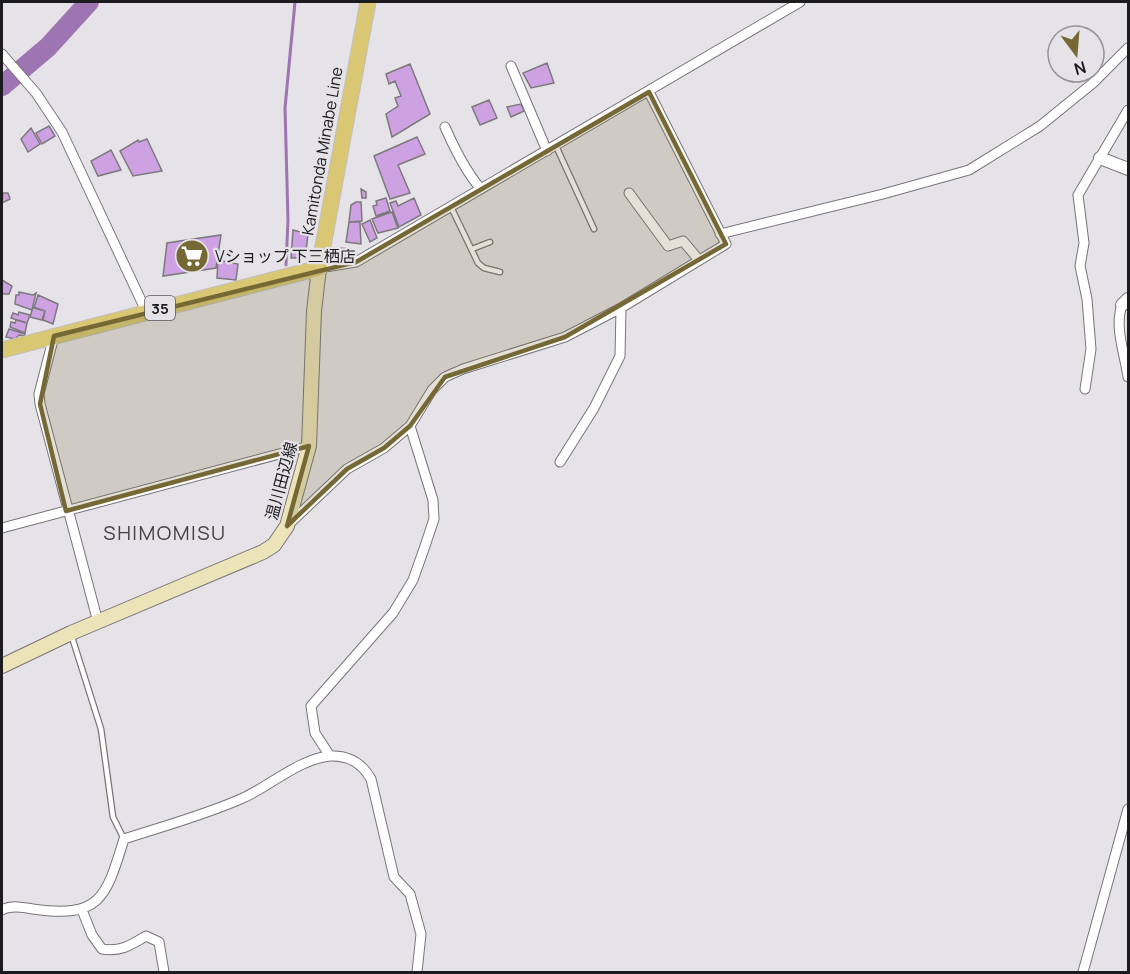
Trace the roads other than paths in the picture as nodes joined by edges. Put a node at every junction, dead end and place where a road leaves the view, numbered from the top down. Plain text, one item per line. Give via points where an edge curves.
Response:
1 (368, 2) edge
2 (800, 2) edge
3 (1128, 48) edge
4 (2, 54) edge
5 (511, 66) dead end
6 (649, 92) junction
7 (1128, 110) edge
8 (445, 127) dead end
9 (556, 146) junction
10 (547, 152) junction
11 (1100, 158) junction
12 (1128, 169) edge
13 (480, 188) junction
14 (629, 193) dead end
15 (450, 204) junction
16 (594, 229) dead end
17 (720, 234) junction
18 (490, 242) dead end
19 (471, 249) junction
20 (699, 260) junction
21 (319, 268) junction
22 (500, 272) dead end
23 (1125, 302) edge
24 (621, 308) junction
25 (146, 311) junction
26 (54, 336) junction
27 (2, 350) edge
28 (1127, 360) edge
29 (1128, 377) edge
30 (1085, 389) dead end
31 (410, 426) junction
32 (309, 447) junction
33 (560, 462) dead end
34 (66, 511) junction
35 (287, 526) junction
36 (2, 528) edge
37 (98, 622) junction
38 (71, 633) junction
39 (2, 666) edge
40 (330, 756) junction
41 (1128, 809) edge
42 (124, 839) junction
43 (2, 910) edge
44 (82, 910) junction
45 (164, 972) edge
46 (417, 972) edge
47 (1083, 972) edge

1 - 21 main road, Kamitonda Minabe Line
2 - 6 street
3 - 17 street via 1040,126 969,170
4 - 25 street via 36,93 62,132
5 - 10 street
6 - 9 street
6 - 17 street
7 - 11 street
8 - 13 street via 461,163
9 - 10 street
9 - 16 lane
10 - 13 street
11 - 12 street
11 - 30 street via 1078,195 1084,243 1080,266 1088,299 1091,349
13 - 15 street
14 - 20 street via 668,246 683,241
15 - 19 lane
15 - 21 street via 356,262
17 - 20 street via 726,244
18 - 19 lane
19 - 22 lane via 484,268
20 - 24 street
21 - 25 main road, 35
21 - 32 main road, 温川田辺線
23 - 28 street via 1119,313
24 - 31 street via 566,337 445,377 432,390
24 - 33 street via 620,356
25 - 26 main road, 35
26 - 27 main road, 35
26 - 34 street via 39,394
28 - 29 street
31 - 35 street via 384,448 347,469
31 - 40 street via 433,500 434,519 413,580 393,613 310,706 315,733
32 - 34 street
32 - 35 main road, 温川田辺線
34 - 36 street
34 - 37 street
35 - 37 main road, 温川田辺線 via 274,545 263,552
37 - 38 main road, 温川田辺線
38 - 39 main road, 温川田辺線
38 - 42 lane via 101,729 113,817
40 - 42 street via 308,763 243,798
40 - 46 street via 352,759 364,767 371,779 394,877 410,894 421,934
41 - 47 street
42 - 44 street via 110,885
43 - 44 street
44 - 45 street via 102,949 125,949 147,936 159,942

